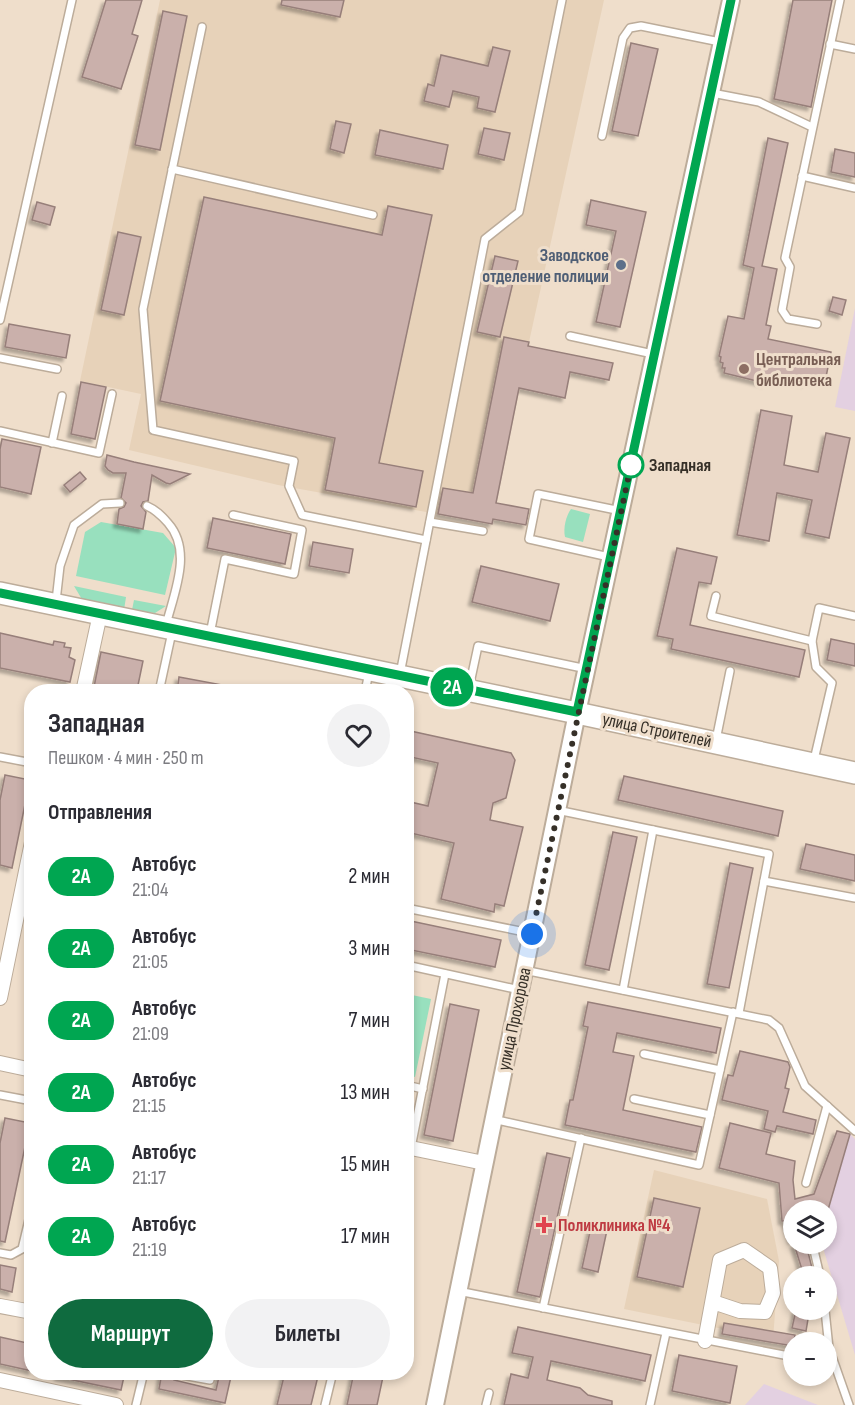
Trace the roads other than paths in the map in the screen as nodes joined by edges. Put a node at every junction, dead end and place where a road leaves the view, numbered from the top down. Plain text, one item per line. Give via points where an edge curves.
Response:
1 (72, 0) edge
2 (562, 0) edge
3 (731, 0) edge
4 (840, 0) edge
5 (202, 27) dead end
6 (723, 43) junction
7 (830, 44) junction
8 (855, 49) edge
9 (712, 93) junction
10 (812, 128) junction
11 (602, 136) dead end
12 (172, 169) junction
13 (802, 176) junction
14 (855, 188) edge
15 (374, 215) dead end
16 (0, 320) edge
17 (817, 324) dead end
18 (570, 336) dead end
19 (656, 354) junction
20 (0, 358) edge
21 (57, 369) dead end
22 (112, 394) dead end
23 (62, 396) dead end
24 (0, 431) edge
25 (52, 443) junction
26 (120, 503) dead end
27 (147, 506) dead end
28 (621, 511) junction
29 (233, 515) dead end
30 (430, 522) junction
31 (483, 531) dead end
32 (426, 540) junction
33 (611, 558) junction
34 (0, 593) edge
35 (716, 596) dead end
36 (56, 604) junction
37 (100, 614) junction
38 (855, 616) edge
39 (169, 628) junction
40 (210, 636) junction
41 (812, 641) junction
42 (369, 669) junction
43 (587, 669) junction
44 (730, 670) dead end
45 (400, 676) junction
46 (85, 684) edge
47 (160, 684) edge
48 (366, 684) edge
49 (469, 690) junction
50 (577, 712) junction
51 (715, 742) junction
52 (0, 757) edge
53 (24, 762) edge
54 (813, 764) junction
55 (855, 773) edge
56 (557, 810) junction
57 (653, 830) junction
58 (764, 881) junction
59 (24, 888) edge
60 (855, 898) edge
61 (414, 910) edge
62 (532, 934) junction
63 (414, 967) edge
64 (524, 970) junction
65 (445, 974) junction
66 (520, 990) junction
67 (623, 990) junction
68 (0, 998) edge
69 (736, 1012) junction
70 (644, 1054) dead end
71 (0, 1064) edge
72 (24, 1068) edge
73 (720, 1070) junction
74 (414, 1087) edge
75 (423, 1089) junction
76 (0, 1095) edge
77 (634, 1099) dead end
78 (24, 1100) edge
79 (826, 1106) junction
80 (710, 1115) junction
81 (494, 1119) junction
82 (414, 1127) edge
83 (855, 1131) edge
84 (581, 1138) junction
85 (414, 1149) edge
86 (484, 1163) junction
87 (806, 1183) dead end
88 (24, 1242) edge
89 (0, 1253) edge
90 (458, 1291) junction
91 (713, 1302) junction
92 (0, 1306) edge
93 (543, 1308) junction
94 (24, 1310) edge
95 (666, 1333) junction
96 (705, 1341) junction
97 (783, 1355) edge
98 (837, 1372) edge
99 (0, 1380) edge
100 (142, 1380) edge
101 (331, 1380) edge
102 (489, 1393) dead end
103 (116, 1405) edge
104 (136, 1405) edge
105 (325, 1405) edge
106 (435, 1405) edge
107 (486, 1405) edge
108 (650, 1405) edge
109 (849, 1405) edge

1 - 16 lane
2 - 30 lane via 519,212 485,240
3 - 6 street, улица Прохорова
4 - 7 lane
5 - 12 lane
6 - 9 street, улица Прохорова
6 - 11 lane via 641,26 630,28 623,38
7 - 8 lane
7 - 10 lane
9 - 10 lane via 759,102
9 - 19 street, улица Прохорова
10 - 13 lane
12 - 15 lane
12 - 32 lane via 143,309 153,430 294,461 289,486 302,515
13 - 14 lane
13 - 17 lane via 785,258 790,267 782,310 788,318
18 - 19 lane
19 - 28 street, улица Прохорова
20 - 21 lane
22 - 25 lane via 99,453
23 - 25 lane
24 - 25 lane
26 - 36 lane via 102,504 74,525 60,566
27 - 39 lane via 156,510 176,532 181,547
28 - 33 street, улица Прохорова
28 - 33 lane via 538,494 529,539
29 - 40 lane via 302,530 294,574 225,559
30 - 31 lane
30 - 32 lane
32 - 45 lane
33 - 43 street, улица Прохорова
34 - 36 main road, улица Строителей
35 - 41 lane via 711,616
36 - 37 main road, улица Строителей
37 - 39 main road, улица Строителей
37 - 46 street
38 - 41 lane via 819,608
39 - 40 main road, улица Строителей
39 - 47 lane
40 - 42 main road, улица Строителей
41 - 54 lane via 816,667 832,683
42 - 45 main road, улица Строителей
42 - 48 lane
43 - 49 lane via 478,646
43 - 50 street, улица Прохорова
44 - 51 lane
45 - 49 main road, улица Строителей
49 - 50 main road, улица Строителей
50 - 51 main road, улица Строителей
50 - 56 street, улица Прохорова
51 - 54 main road, улица Строителей
52 - 53 lane
54 - 55 main road, улица Строителей
56 - 57 lane
56 - 62 street, улица Прохорова
57 - 58 lane via 769,854
57 - 67 lane
58 - 60 lane
58 - 69 lane
59 - 68 street
61 - 62 lane
62 - 64 street, улица Прохорова
63 - 65 lane
64 - 66 street, улица Прохорова
64 - 67 lane
65 - 66 lane
65 - 75 lane
66 - 81 street, улица Прохорова
67 - 69 lane
69 - 73 lane
69 - 79 lane via 769,1020 779,1028 805,1086
70 - 73 lane
71 - 72 street
73 - 80 lane
74 - 75 lane
75 - 82 lane
76 - 78 lane
77 - 80 lane
79 - 83 lane
79 - 87 lane
80 - 84 lane via 699,1165
81 - 84 lane
81 - 86 street, улица Прохорова
84 - 93 lane
85 - 86 street
86 - 90 street, улица Прохорова
88 - 89 lane via 22,1249 11,1255
90 - 93 lane
90 - 106 street, улица Прохорова
91 - 91 street via 720,1260 744,1250 770,1268 773,1293 765,1312 740,1311
91 - 96 street
92 - 94 street
93 - 95 lane
95 - 96 lane
95 - 108 lane
96 - 97 lane
98 - 109 lane
99 - 103 street
100 - 104 lane
101 - 105 lane
102 - 107 lane

